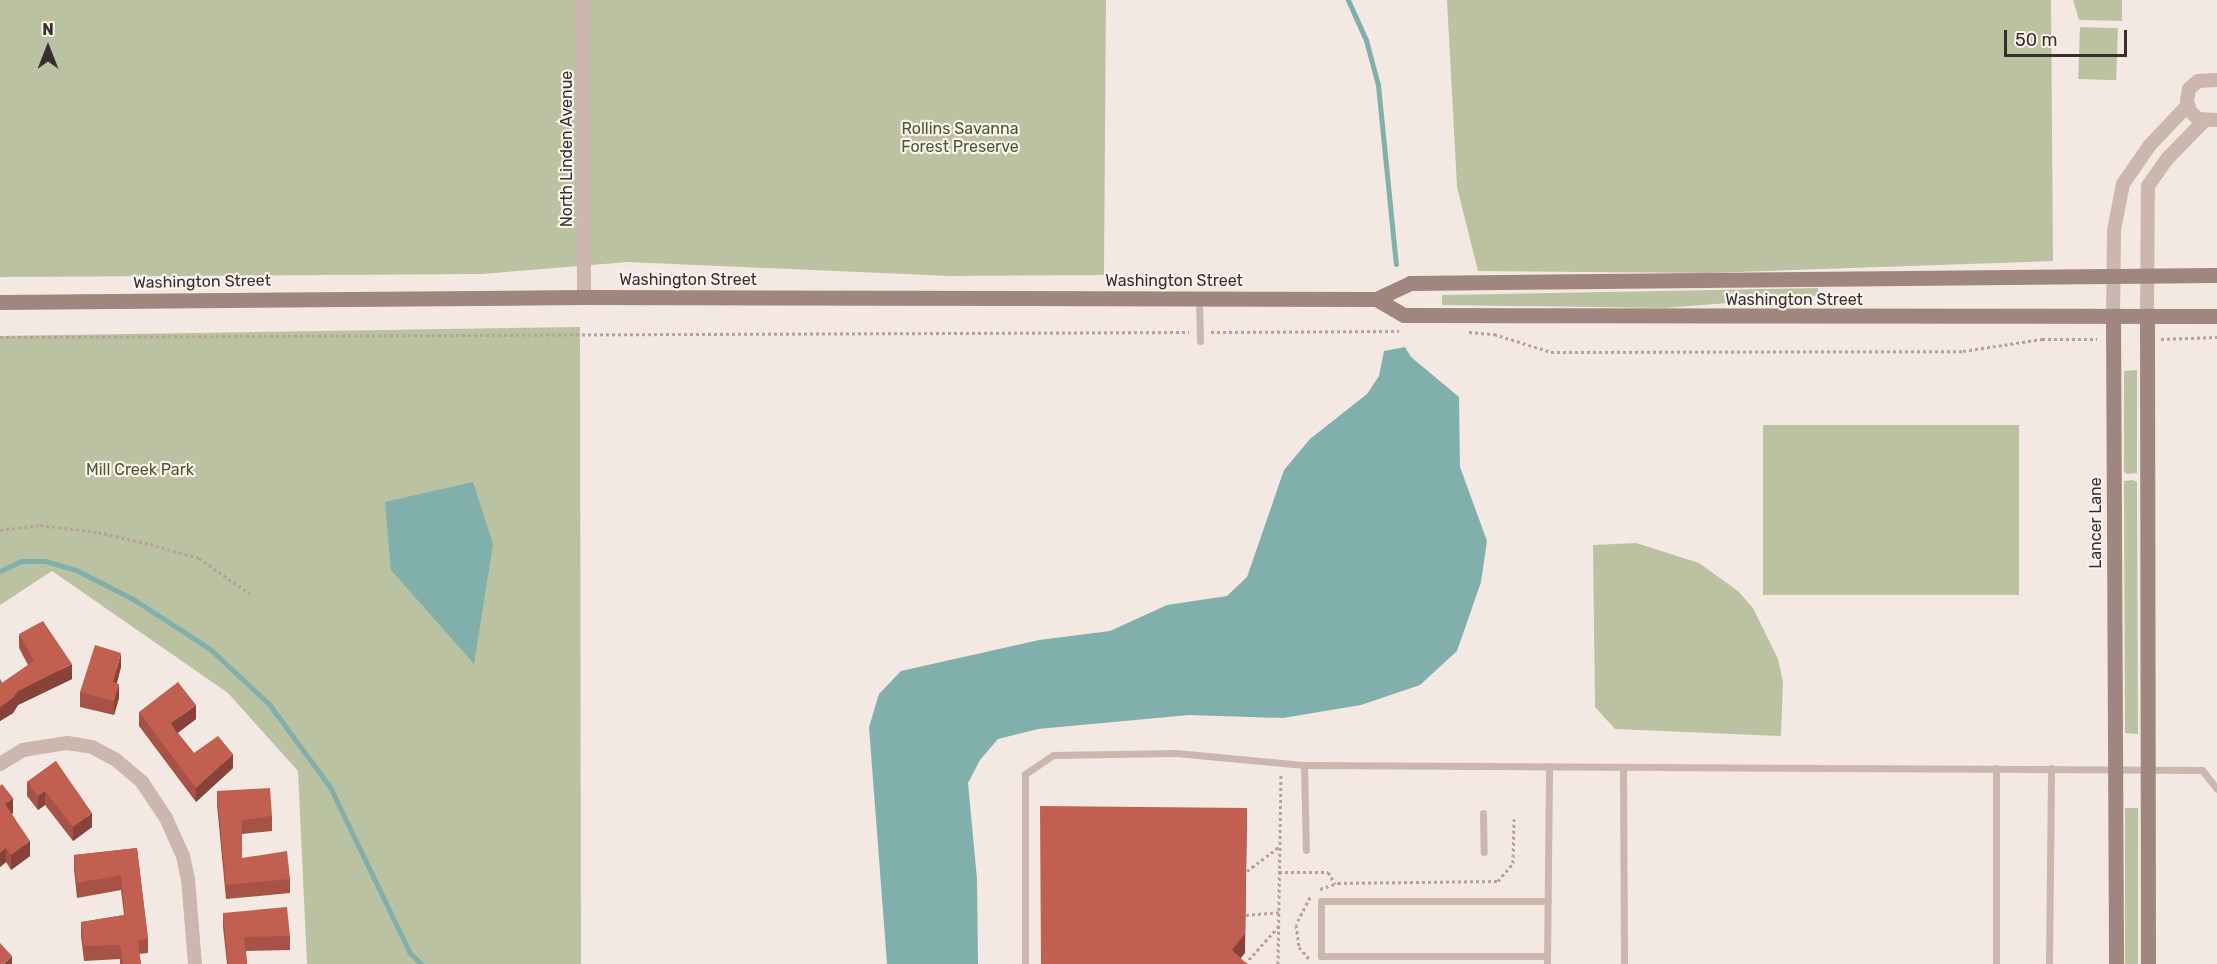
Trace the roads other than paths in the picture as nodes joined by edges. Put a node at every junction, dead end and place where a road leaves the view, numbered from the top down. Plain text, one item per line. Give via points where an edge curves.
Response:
1 (583, 0) edge
2 (2217, 65) edge
3 (2213, 79) edge
4 (2187, 106) junction
5 (2210, 120) edge
6 (2113, 275) junction
7 (2147, 275) junction
8 (2217, 275) edge
9 (584, 297) junction
10 (1376, 298) junction
11 (1199, 299) junction
12 (0, 302) edge
13 (2113, 316) junction
14 (2147, 316) junction
15 (2217, 316) edge
16 (1200, 341) dead end
17 (0, 764) edge
18 (1304, 765) junction
19 (1549, 766) junction
20 (1623, 766) junction
21 (1996, 768) junction
22 (2050, 768) junction
23 (2115, 769) junction
24 (2148, 769) junction
25 (2217, 789) edge
26 (1483, 813) dead end
27 (1306, 850) dead end
28 (1484, 852) dead end
29 (1548, 901) junction
30 (1547, 956) junction
31 (195, 964) edge
32 (1025, 964) edge
33 (1547, 964) edge
34 (1624, 964) edge
35 (1996, 964) edge
36 (2049, 964) edge
37 (2116, 964) edge
38 (2148, 964) edge

1 - 9 street, North Linden Avenue
2 - 3 street, Lancer Lane
3 - 4 street, Lancer Lane via 2193,84 2187,94
4 - 5 street via 2193,116
4 - 6 street, Lancer Lane via 2150,145 2123,184 2114,230
5 - 7 street via 2167,159 2148,186
6 - 7 main road, Washington Street
6 - 10 main road, Washington Street via 1410,283
6 - 13 street, Lancer Lane
7 - 8 main road, Washington Street
7 - 14 street
9 - 11 main road, Washington Street
9 - 12 main road, Washington Street
10 - 11 main road, Washington Street
10 - 13 main road, Washington Street via 1404,315
11 - 16 lane
13 - 14 main road, Washington Street
13 - 23 main road, Lancer Lane
14 - 15 main road, Washington Street
14 - 24 main road
17 - 31 street via 22,750 68,743 92,747 142,782 166,818 183,856
18 - 19 lane
18 - 27 lane
18 - 32 lane via 1176,753 1053,755 1025,774
19 - 20 lane
19 - 29 lane
20 - 21 lane
20 - 34 lane
21 - 22 lane
21 - 35 lane
22 - 23 lane
22 - 36 lane
23 - 24 lane
23 - 37 main road, Lancer Lane
24 - 25 lane via 2202,770
24 - 38 main road
26 - 28 lane
29 - 30 lane
29 - 30 lane via 1321,901 1321,956
30 - 33 lane

